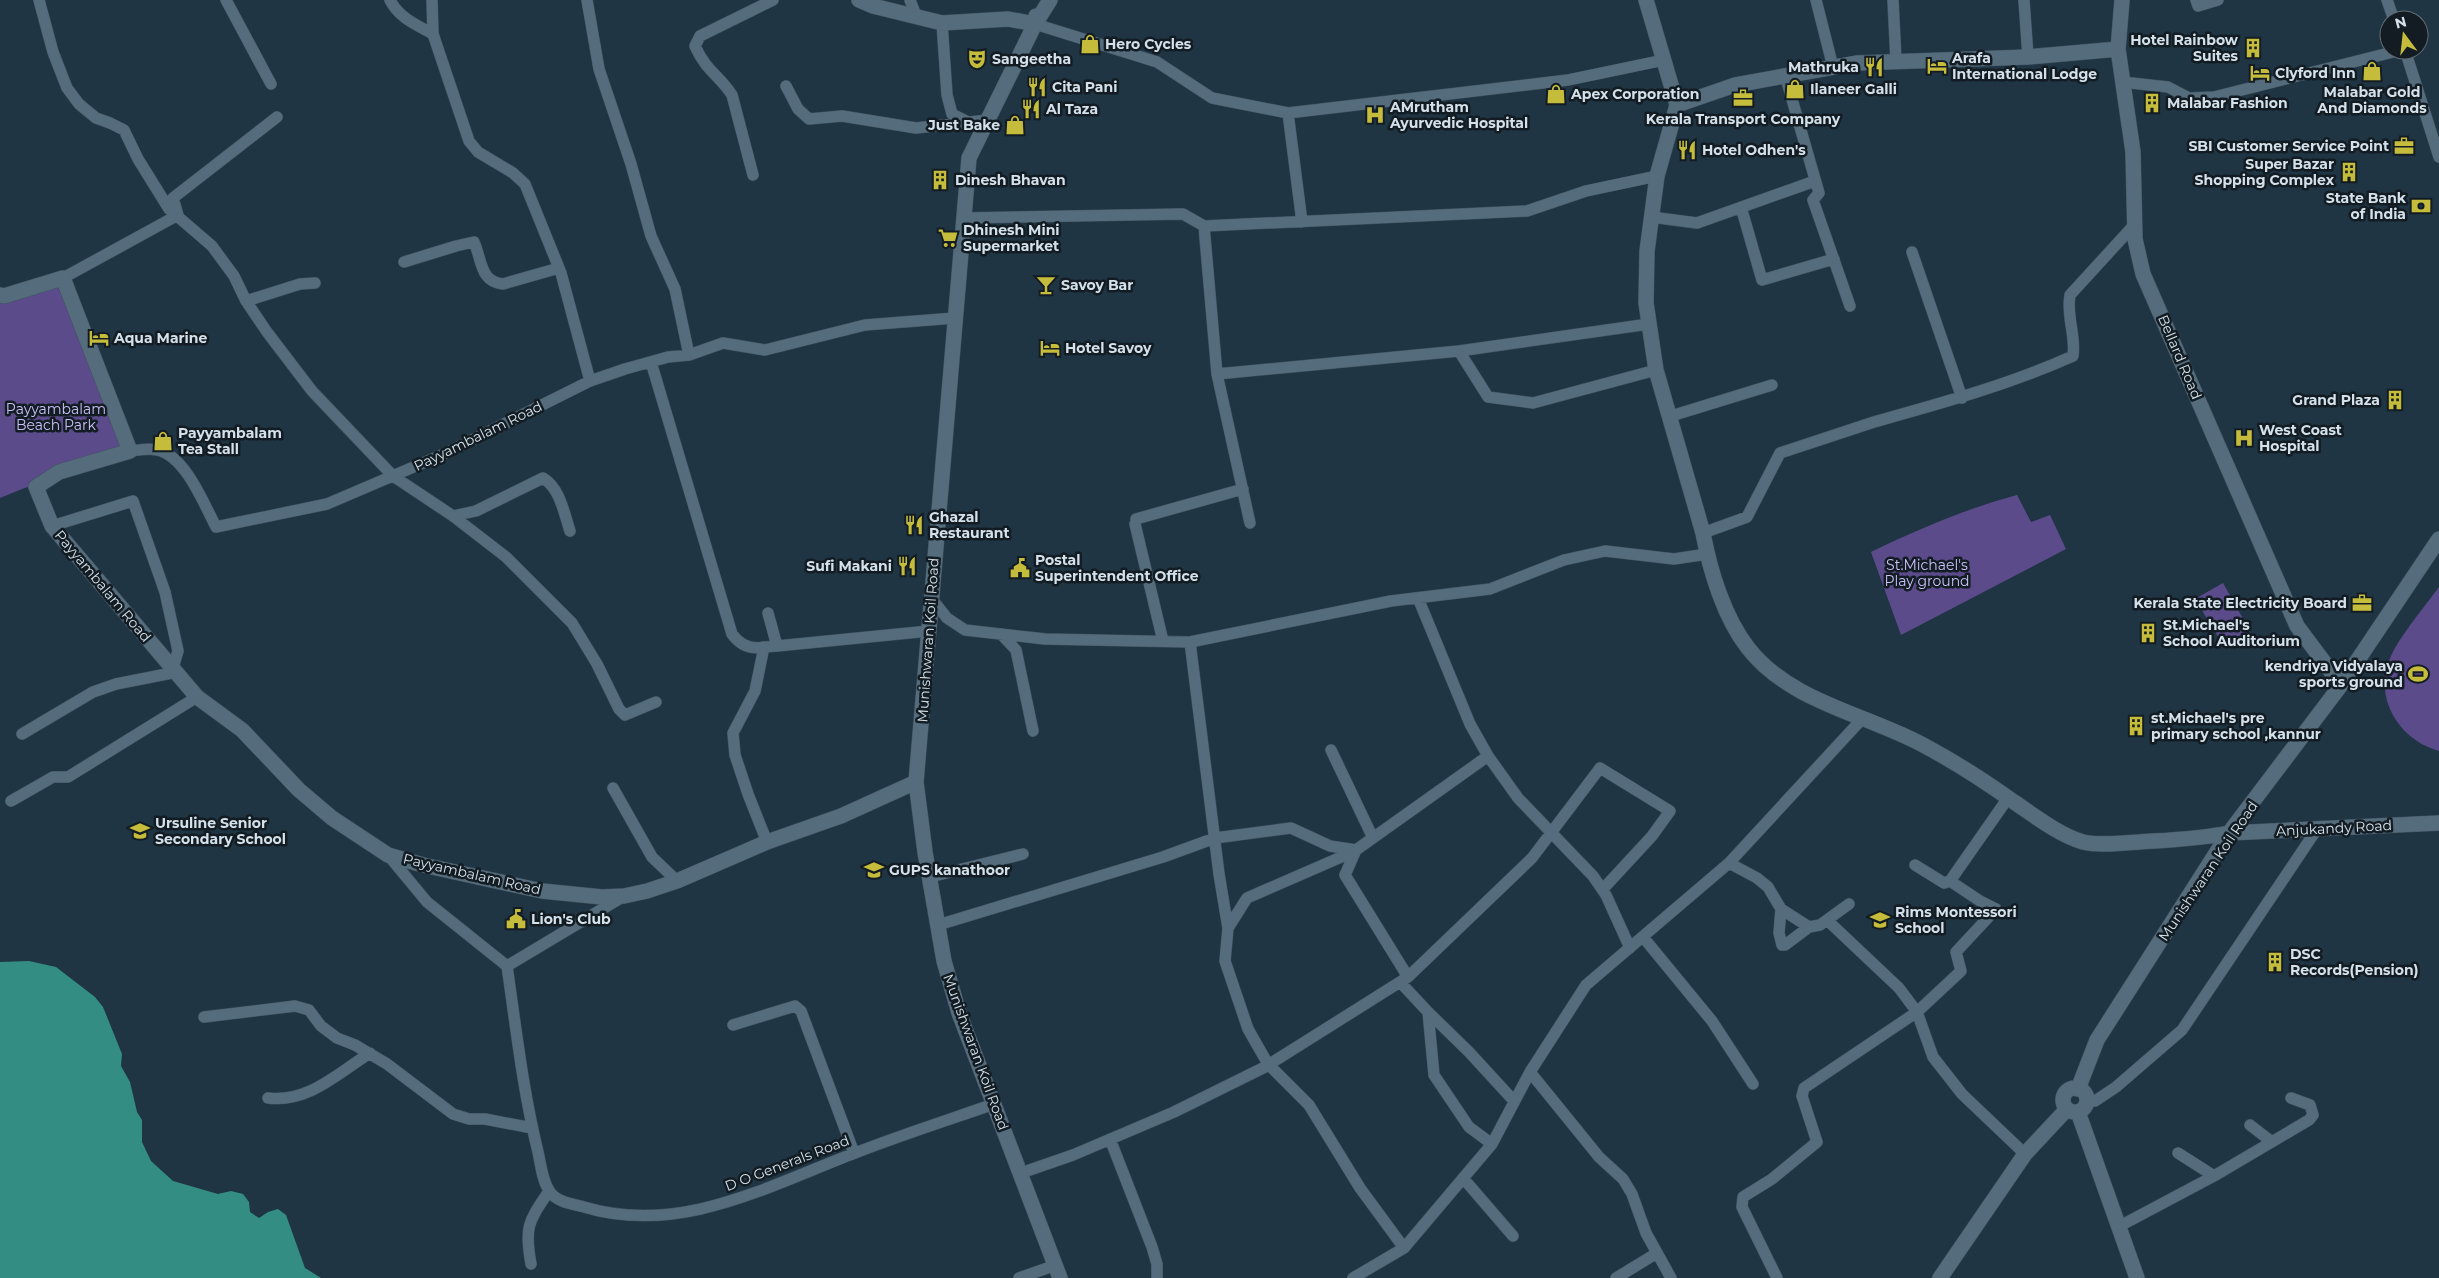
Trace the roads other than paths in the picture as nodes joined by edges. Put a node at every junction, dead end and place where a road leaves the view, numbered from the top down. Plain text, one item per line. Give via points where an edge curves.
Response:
1 (39, 0) edge
2 (226, 0) edge
3 (390, 0) edge
4 (432, 0) edge
5 (587, 0) edge
6 (773, 0) edge
7 (859, 0) edge
8 (910, 0) edge
9 (1038, 0) edge
10 (1050, 0) edge
11 (1646, 0) edge
12 (1816, 0) edge
13 (1893, 0) edge
14 (2024, 0) edge
15 (2122, 0) edge
16 (2196, 0) edge
17 (2218, 0) edge
18 (917, 18) junction
19 (942, 23) junction
20 (1035, 24) junction
21 (433, 34) junction
22 (2118, 49) junction
23 (2028, 56) junction
24 (2379, 56) edge
25 (1664, 60) junction
26 (1896, 60) junction
27 (2406, 60) edge
28 (1833, 67) junction
29 (1785, 76) junction
30 (2122, 82) junction
31 (271, 84) dead end
32 (786, 86) dead end
33 (1677, 105) junction
34 (1288, 113) junction
35 (277, 117) dead end
36 (988, 120) junction
37 (967, 121) junction
38 (2439, 156) edge
39 (753, 175) dead end
40 (1657, 176) junction
41 (1815, 181) junction
42 (1741, 207) junction
43 (178, 215) junction
44 (1651, 217) junction
45 (964, 218) junction
46 (1302, 222) junction
47 (2135, 224) junction
48 (1204, 226) junction
49 (1912, 252) dead end
50 (1834, 259) junction
51 (404, 262) dead end
52 (559, 268) junction
53 (63, 278) junction
54 (315, 283) dead end
55 (0, 295) edge
56 (246, 300) junction
57 (1850, 306) dead end
58 (955, 318) junction
59 (1649, 324) junction
60 (1460, 351) junction
61 (689, 355) junction
62 (651, 362) junction
63 (1656, 370) junction
64 (1217, 374) junction
65 (590, 382) junction
66 (1772, 385) dead end
67 (1962, 398) junction
68 (1671, 416) junction
69 (130, 451) junction
70 (393, 476) junction
71 (1243, 489) junction
72 (453, 516) junction
73 (1250, 523) dead end
74 (52, 526) junction
75 (570, 531) dead end
76 (1703, 532) junction
77 (2439, 539) edge
78 (1707, 554) junction
79 (931, 598) junction
80 (1418, 598) junction
81 (768, 612) dead end
82 (929, 631) junction
83 (1001, 634) junction
84 (1163, 642) junction
85 (1190, 642) junction
86 (777, 646) junction
87 (764, 648) junction
88 (175, 670) junction
89 (2341, 686) junction
90 (197, 697) junction
91 (656, 702) dead end
92 (1862, 719) junction
93 (1033, 731) dead end
94 (22, 734) dead end
95 (1330, 750) dead end
96 (1488, 756) junction
97 (916, 782) junction
98 (613, 788) dead end
99 (2008, 798) junction
100 (11, 801) dead end
101 (2439, 822) edge
102 (2317, 829) junction
103 (1552, 833) junction
104 (2229, 833) junction
105 (1215, 838) junction
106 (1373, 838) junction
107 (767, 842) junction
108 (1356, 850) junction
109 (1023, 854) dead end
110 (388, 855) junction
111 (1729, 863) junction
112 (1915, 865) dead end
113 (930, 877) junction
114 (1950, 880) junction
115 (677, 881) junction
116 (1603, 890) junction
117 (624, 896) junction
118 (1849, 904) dead end
119 (1781, 909) junction
120 (1827, 920) junction
121 (938, 925) junction
122 (1809, 926) junction
123 (1228, 928) junction
124 (1643, 938) junction
125 (1630, 948) junction
126 (507, 966) junction
127 (1404, 979) junction
128 (1428, 1012) junction
129 (1917, 1012) junction
130 (204, 1016) dead end
131 (734, 1025) dead end
132 (370, 1053) junction
133 (1268, 1064) junction
134 (1530, 1072) junction
135 (1753, 1084) dead end
136 (268, 1098) dead end
137 (2291, 1098) dead end
138 (1514, 1101) junction
139 (2078, 1102) junction
140 (994, 1104) junction
141 (2250, 1125) dead end
142 (532, 1128) junction
143 (1110, 1139) junction
144 (2272, 1142) junction
145 (1492, 1144) junction
146 (854, 1153) junction
147 (2178, 1153) dead end
148 (2024, 1154) junction
149 (1020, 1173) junction
150 (2214, 1176) junction
151 (1463, 1178) junction
152 (549, 1191) junction
153 (2118, 1227) junction
154 (1513, 1236) dead end
155 (1404, 1248) junction
156 (1657, 1253) junction
157 (531, 1264) dead end
158 (1058, 1272) edge
159 (1019, 1278) edge
160 (1157, 1278) edge
161 (1353, 1278) edge
162 (1616, 1278) edge
163 (1670, 1278) edge
164 (1777, 1278) edge
165 (1940, 1278) edge
166 (2137, 1278) edge

1 - 43 street via 53,52 78,104 96,118 124,130 169,209
2 - 31 street
3 - 21 street via 395,10 405,18
4 - 21 street
5 - 61 street via 598,69 631,164 651,236 675,289
6 - 39 street via 700,36 695,46 704,66 732,95
7 - 18 main road
8 - 18 street
9 - 20 main road
10 - 20 main road, Munishwaran Koil Road
11 - 25 main road
12 - 28 street
13 - 26 street
14 - 23 street
15 - 22 main road, Bellard Road
16 - 17 street via 2198,6
18 - 19 main road
19 - 20 main road via 1008,19
19 - 37 street via 947,95 952,114
20 - 34 street via 1157,62 1212,98
20 - 36 main road, Munishwaran Koil Road
21 - 52 street via 469,141 478,152 525,184
22 - 23 main road
22 - 30 main road, Bellard Road
23 - 26 main road
24 - 30 street via 2214,97 2189,98 2168,86
25 - 33 main road
25 - 34 street via 1568,80
26 - 28 main road
27 - 38 street
28 - 29 main road
29 - 33 main road via 1735,85
29 - 41 street
30 - 47 main road, Bellard Road via 2133,152
32 - 37 street via 798,109 809,119 842,116 916,128
33 - 40 main road, Anjukandy Road
34 - 46 street
35 - 43 street via 173,198
36 - 37 street
36 - 45 main road, Munishwaran Koil Road via 969,158
40 - 44 main road, Anjukandy Road
40 - 46 street via 1586,191 1527,211
41 - 42 street
41 - 50 street via 1818,193 1814,200
42 - 44 street via 1697,222
42 - 50 street via 1762,280
43 - 53 street
43 - 56 street via 212,246 234,276
44 - 59 main road, Anjukandy Road via 1646,250
45 - 48 street via 1183,214
45 - 58 main road, Munishwaran Koil Road
46 - 48 street
47 - 67 street via 2070,295 2068,309 2073,356
47 - 89 main road, Bellard Road via 2135,239 2144,274 2297,626
48 - 64 street
49 - 67 street
50 - 57 street
51 - 52 street via 474,242 483,271 495,283 503,284
52 - 65 street
53 - 55 main road
53 - 69 main road
54 - 56 street
56 - 70 street via 312,391
58 - 61 street, Payyambalam Road via 865,325 765,350 723,343
58 - 79 main road, Munishwaran Koil Road
59 - 60 street
59 - 63 main road, Anjukandy Road
60 - 63 street via 1488,397 1533,403
60 - 64 street
61 - 62 street, Payyambalam Road
62 - 65 street, Payyambalam Road
62 - 87 street via 732,634 738,643
63 - 68 main road, Anjukandy Road
64 - 71 street
65 - 70 street, Payyambalam Road
66 - 68 street
67 - 76 street via 1780,454 1746,517
68 - 76 main road, Anjukandy Road
69 - 70 street, Payyambalam Road via 156,449 185,469 216,527 327,504
69 - 74 main road, Payyambalam Road via 59,472 36,487
70 - 72 street
71 - 73 street
71 - 84 street via 1135,522
72 - 75 street via 476,511 543,478 550,482 558,497
72 - 91 street via 506,557 572,623 619,709 625,714
74 - 88 main road, Payyambalam Road
74 - 88 street via 133,501 165,592 178,650
76 - 78 main road, Anjukandy Road
77 - 89 main road, Munishwaran Koil Road
78 - 80 street via 1674,559 1605,551 1564,560 1490,589
78 - 92 main road, Anjukandy Road via 1727,608 1748,648 1795,687
79 - 82 main road, Munishwaran Koil Road
79 - 83 street via 947,618 965,630
80 - 85 street
80 - 96 street via 1470,724
81 - 86 street
82 - 86 street
82 - 97 main road, Munishwaran Koil Road
83 - 84 street via 1045,639
83 - 93 street via 1016,650
84 - 85 street
85 - 105 street
86 - 87 street
87 - 107 street via 755,691 733,733 748,794
88 - 90 main road, Payyambalam Road
88 - 94 street via 92,692
89 - 104 main road, Munishwaran Koil Road
90 - 100 street via 68,777 53,777
90 - 110 main road, Payyambalam Road via 242,730 299,790 332,818
92 - 99 main road, Anjukandy Road via 1924,745
92 - 111 street
95 - 106 street
96 - 103 street via 1518,798
96 - 106 street
97 - 107 main road, Payyambalam Road via 841,816
97 - 113 main road, Munishwaran Koil Road
98 - 115 street via 652,857
99 - 104 main road, Anjukandy Road via 2058,830 2084,842 2174,840
99 - 114 street
101 - 102 main road, Anjukandy Road
102 - 104 main road, Anjukandy Road
102 - 139 street via 2182,1030 2116,1087 2095,1101
103 - 116 street via 1584,864
103 - 116 street via 1600,768 1670,811
103 - 127 street via 1532,858
104 - 139 main road, Munishwaran Koil Road via 2098,1040
105 - 108 street via 1291,828 1330,846
105 - 121 street via 1163,857
105 - 123 street
106 - 108 street
107 - 115 main road, Payyambalam Road
108 - 123 street via 1247,898
108 - 127 street via 1345,874
109 - 113 street
110 - 117 main road, Payyambalam Road via 542,891
110 - 126 street via 427,902
111 - 119 street via 1768,887
111 - 124 street
112 - 114 street via 1944,883
113 - 121 main road, Munishwaran Koil Road
114 - 129 street via 1996,909 1956,952 1961,971
115 - 117 main road, Payyambalam Road
116 - 125 street
117 - 126 street
118 - 120 street
119 - 122 street
119 - 122 street via 1779,933 1782,945
120 - 122 street
120 - 129 street via 1899,988
121 - 140 main road, Munishwaran Koil Road via 944,962 959,1013
123 - 133 street via 1225,961 1248,1028
124 - 125 street
124 - 135 street via 1712,1021
125 - 134 street via 1586,985
126 - 142 street
127 - 128 street
127 - 133 street
128 - 138 street
128 - 145 street via 1434,1076 1469,1126
129 - 148 street via 1933,1057 1962,1094
129 - 164 street via 1804,1088 1802,1096 1817,1142 1772,1179 1743,1197 1742,1207
130 - 132 street via 295,1006 309,1010 321,1026 337,1038
131 - 146 street via 795,1006 801,1011
132 - 136 street via 302,1096 285,1100
132 - 142 street via 454,1114
133 - 143 street via 1174,1112
133 - 155 street via 1309,1105 1360,1188
134 - 138 street
134 - 156 street via 1599,1157 1623,1179
137 - 144 street via 2310,1105 2313,1115
138 - 145 street
139 - 148 main road, Munishwaran Koil Road
139 - 153 main road
140 - 146 street, D O Generals Road
140 - 149 main road, Munishwaran Koil Road
141 - 144 street
142 - 152 street
143 - 149 street
143 - 160 street via 1152,1246 1158,1264
144 - 150 street
145 - 151 street
146 - 152 street, D O Generals Road via 726,1204 653,1216 631,1217 601,1212 556,1198
147 - 150 street
148 - 165 main road, Munishwaran Koil Road
149 - 158 main road, Munishwaran Koil Road
150 - 153 street
151 - 154 street
151 - 155 street
152 - 157 street via 530,1218 528,1248
153 - 166 main road
155 - 161 street
156 - 162 street
156 - 163 street
158 - 159 street

